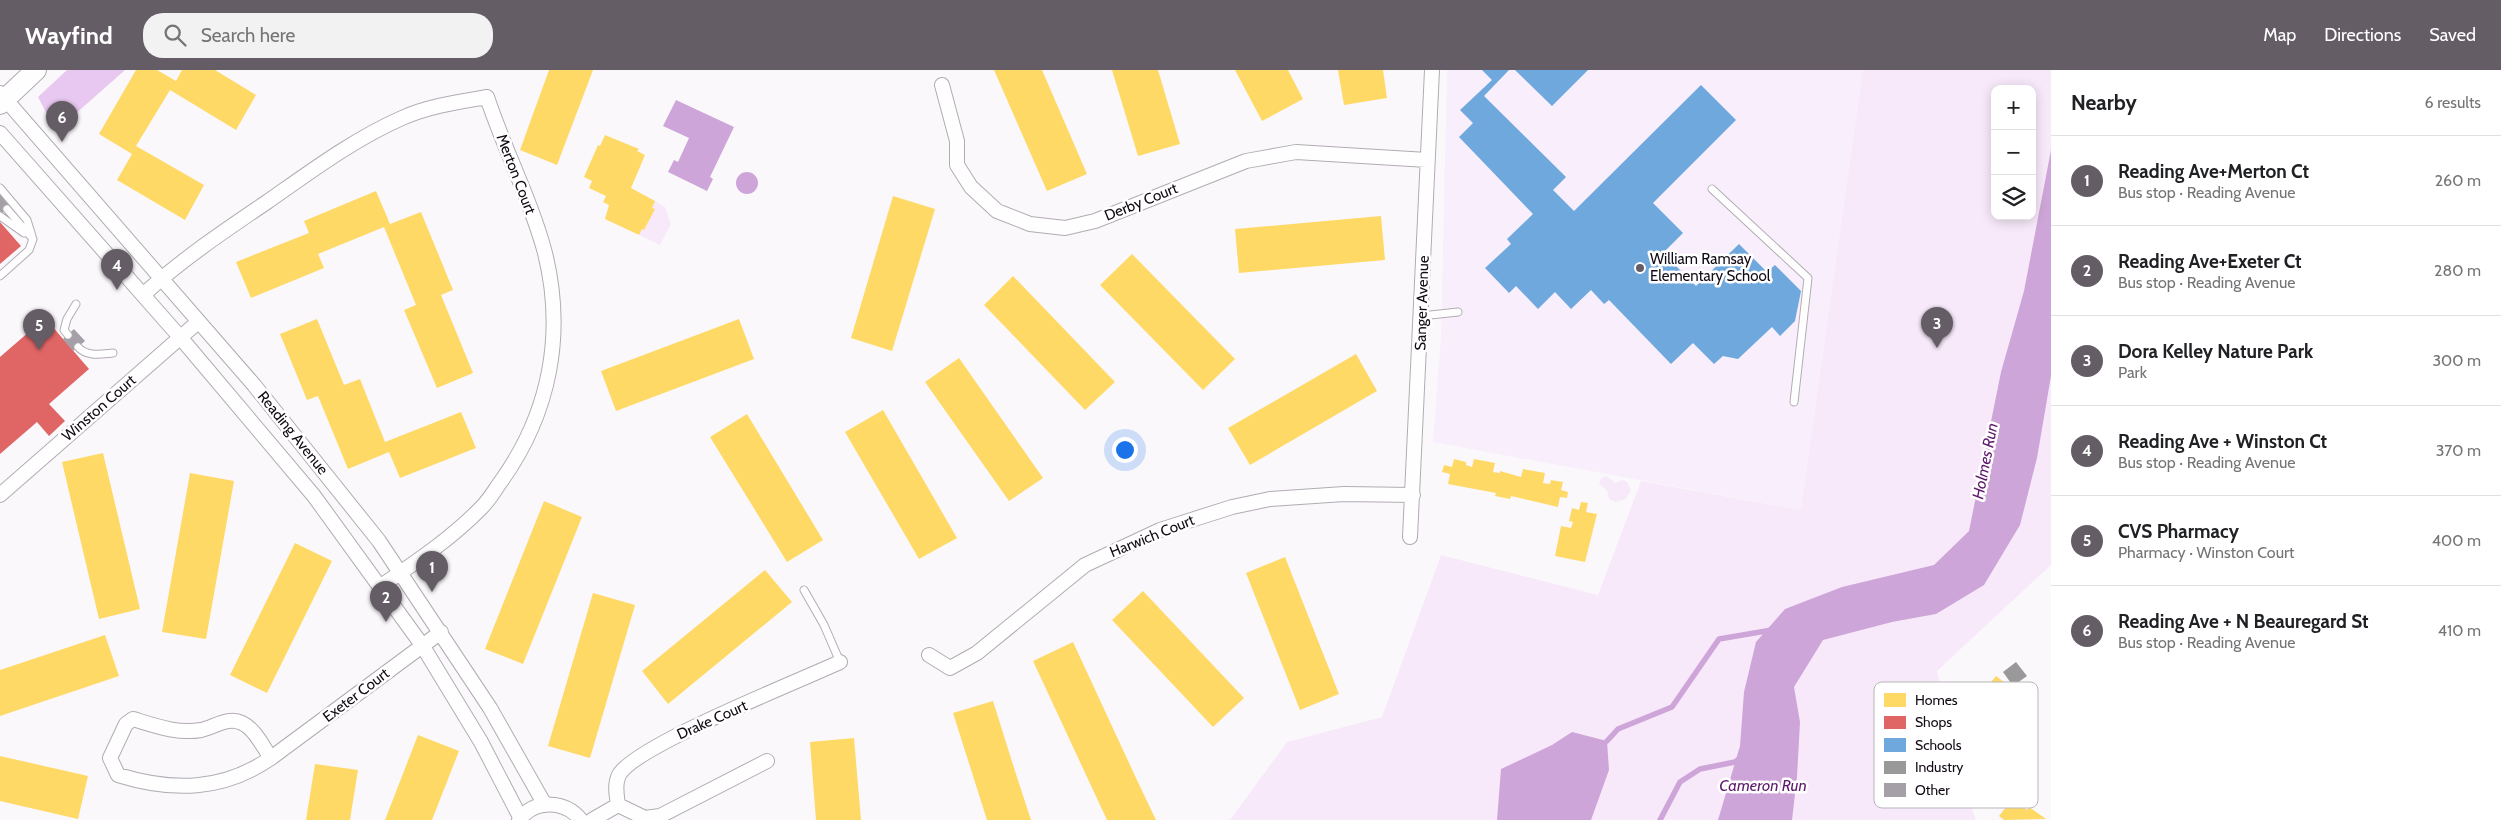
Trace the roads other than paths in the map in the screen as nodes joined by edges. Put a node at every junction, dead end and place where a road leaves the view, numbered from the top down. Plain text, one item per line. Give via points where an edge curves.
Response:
1 (36, 70) edge
2 (1432, 70) edge
3 (942, 86) dead end
4 (2, 99) edge
5 (0, 133) edge
6 (1427, 160) junction
7 (0, 188) edge
8 (1712, 189) dead end
9 (7, 209) dead end
10 (0, 216) edge
11 (33, 239) junction
12 (0, 276) edge
13 (160, 279) junction
14 (143, 295) junction
15 (76, 304) dead end
16 (1458, 312) dead end
17 (1421, 316) junction
18 (198, 322) junction
19 (68, 335) dead end
20 (180, 337) junction
21 (78, 347) dead end
22 (113, 353) dead end
23 (1794, 402) dead end
24 (0, 494) edge
25 (1413, 495) junction
26 (1410, 537) dead end
27 (401, 572) junction
28 (381, 586) junction
29 (804, 590) dead end
30 (441, 632) junction
31 (422, 645) junction
32 (929, 655) dead end
33 (840, 662) joint
34 (271, 758) junction
35 (767, 761) dead end
36 (545, 805) junction
37 (618, 806) junction
38 (520, 819) edge
39 (581, 820) edge
40 (592, 820) edge

1 - 4 main road
2 - 6 street, Sanger Avenue
3 - 6 street, Derby Court via 957,141 957,165 971,187 997,210 1030,224 1064,228 1095,220 1246,161 1296,152
4 - 13 street, Reading Avenue
5 - 14 street, Reading Avenue
6 - 17 street, Sanger Avenue
7 - 11 lane via 27,220
8 - 23 lane via 1808,278
9 - 11 lane
10 - 11 lane
11 - 12 lane via 29,250
13 - 14 street, Merton Court
13 - 18 street, Reading Avenue
13 - 27 street, Merton Court via 317,167 367,137 402,118 428,109 487,97 545,253 553,323 551,365 534,425 512,466 483,506
14 - 20 street, Reading Avenue
15 - 19 lane via 64,330
16 - 17 lane
17 - 25 street, Sanger Avenue
18 - 20 street, Winston Court
18 - 27 street, Reading Avenue via 311,454
20 - 24 street, Winston Court
20 - 28 street, Reading Avenue via 314,496
21 - 22 lane via 93,354
25 - 26 street, Sanger Avenue
25 - 32 street, Harwich Court via 1344,494 1270,499 1190,520 1117,548 1085,565 977,653 950,668
27 - 28 street, Merton Court
27 - 30 street, Reading Avenue
28 - 31 street, Reading Avenue
29 - 33 lane
30 - 31 street, Exeter Court
30 - 36 street, Reading Avenue via 490,708
31 - 34 street, Exeter Court
31 - 38 street, Reading Avenue via 481,742
33 - 37 street, Drake Court via 679,733 629,764 619,775 616,790
34 - 34 street, Exeter Court via 237,778 208,786 140,782 118,775 110,758 126,724 133,720 174,730 200,730 230,720 242,723
35 - 37 street via 660,816 644,818
36 - 38 street via 530,810
36 - 39 street via 566,808
37 - 40 street

